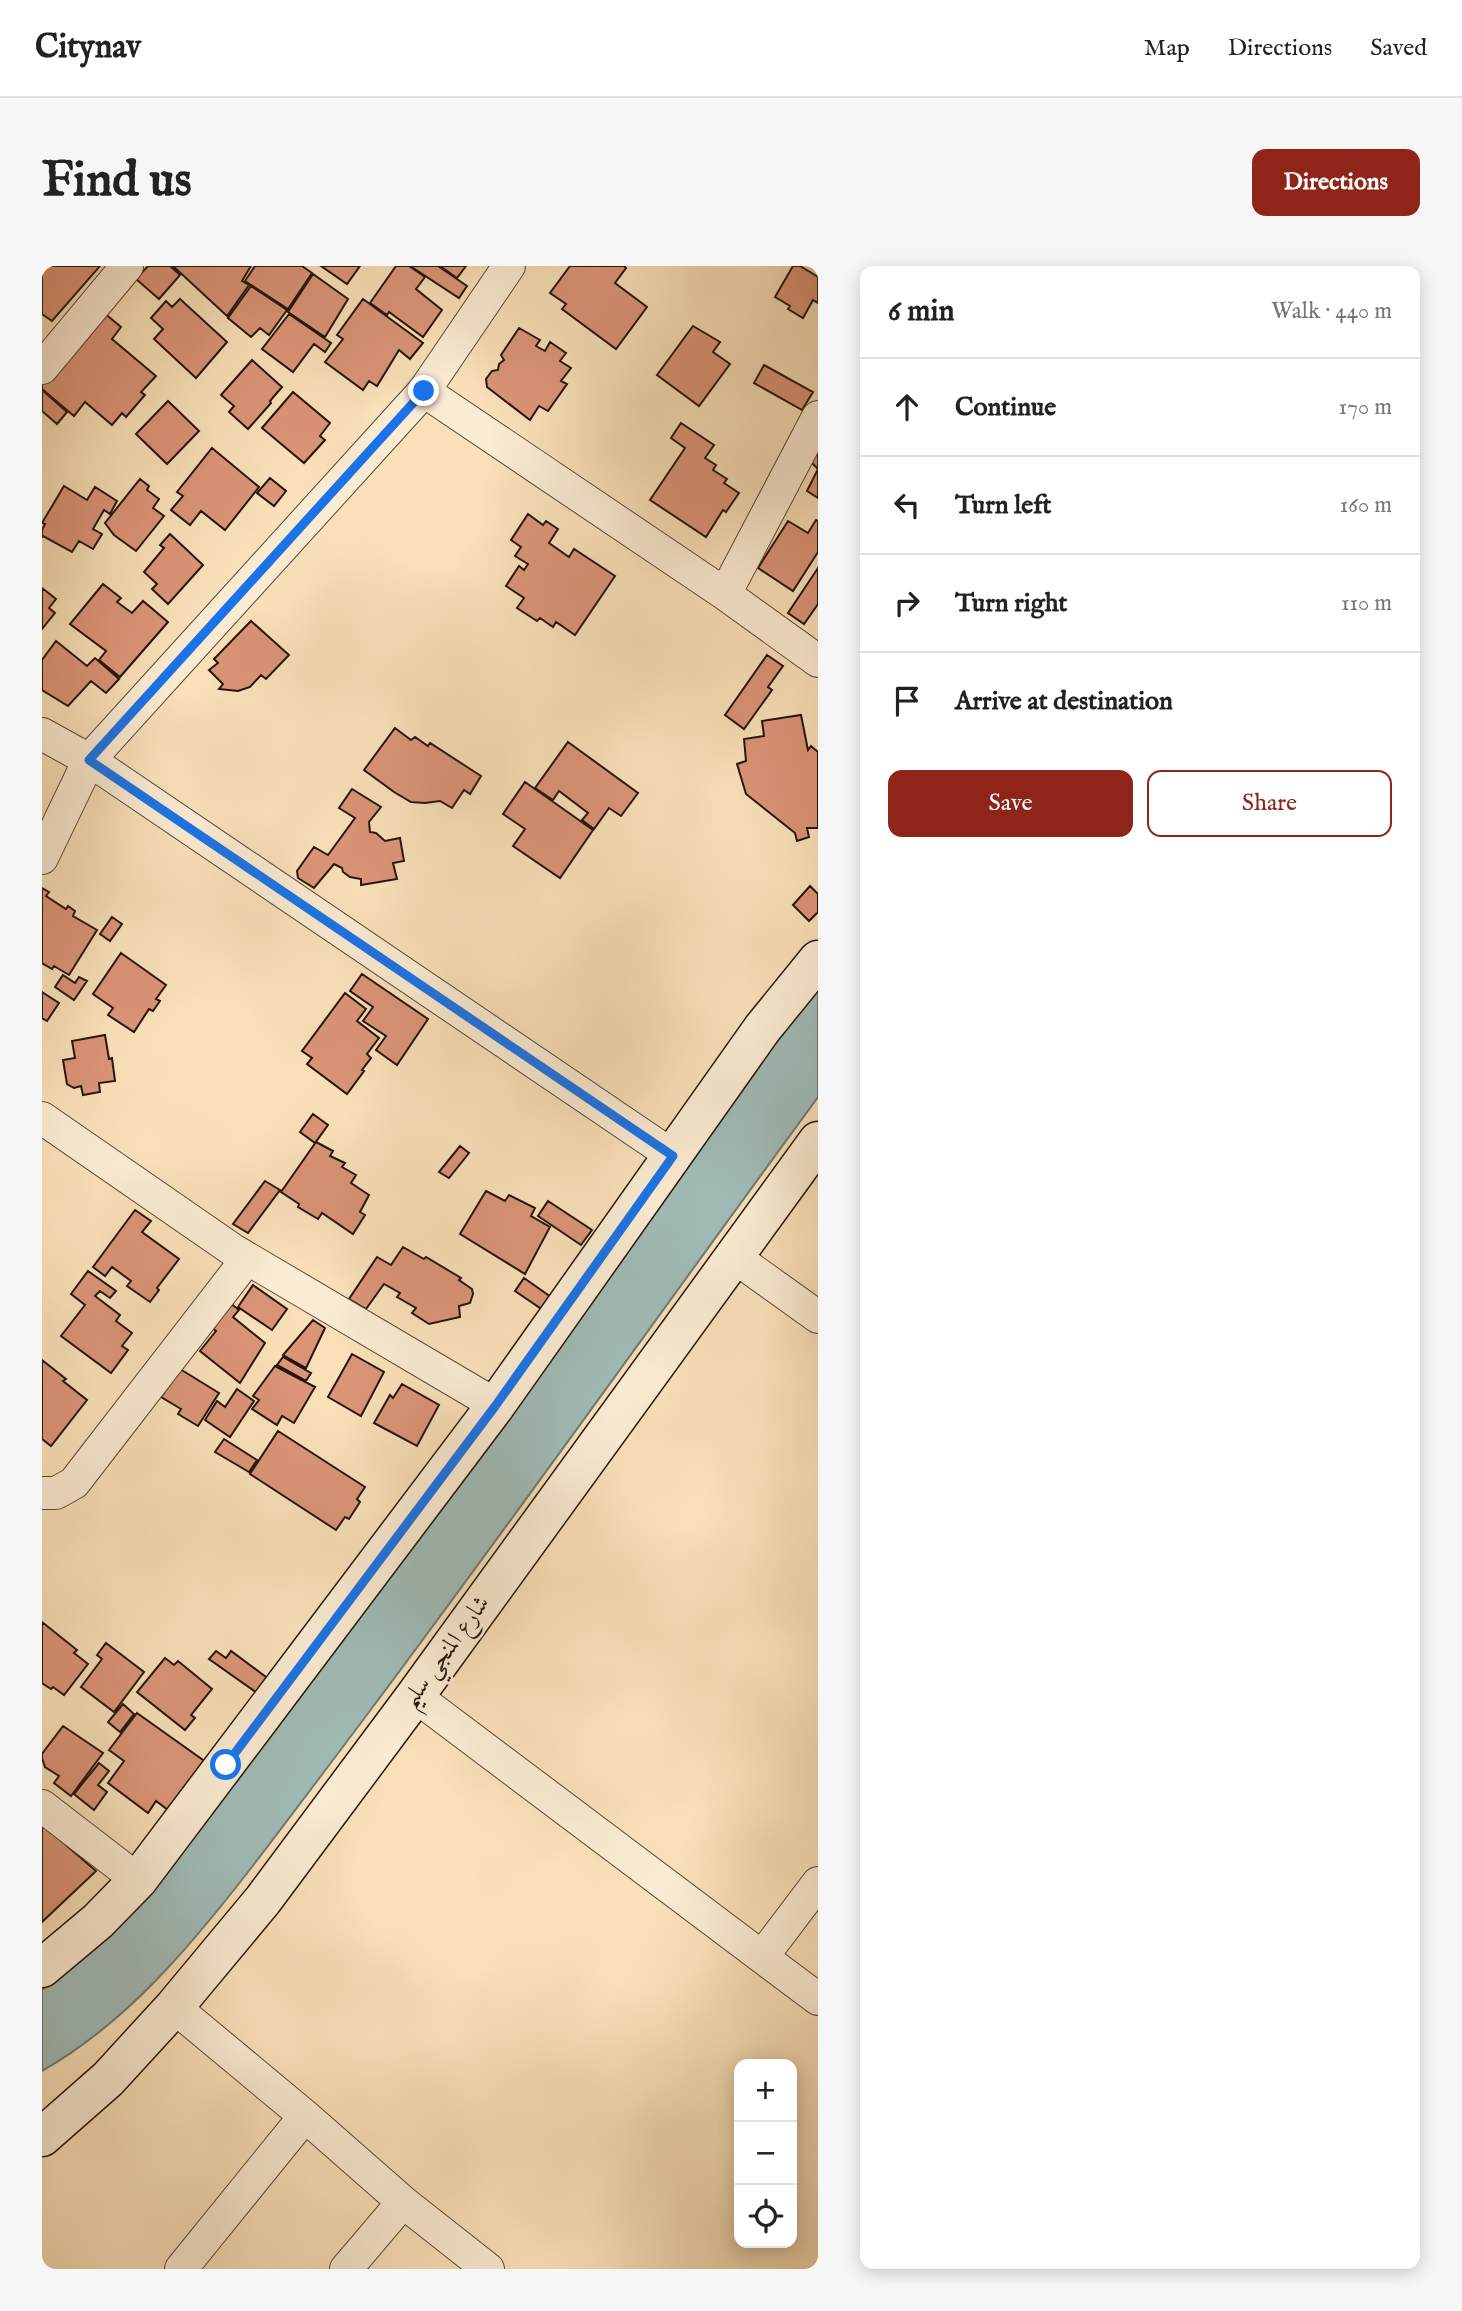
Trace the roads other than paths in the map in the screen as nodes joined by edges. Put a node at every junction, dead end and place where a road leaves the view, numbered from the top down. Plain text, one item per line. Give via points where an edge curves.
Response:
1 (127, 266) edge
2 (509, 266) edge
3 (42, 368) edge
4 (424, 391) junction
5 (818, 417) edge
6 (725, 594) junction
7 (818, 661) edge
8 (42, 734) edge
9 (89, 760) junction
10 (42, 858) edge
11 (818, 960) edge
12 (42, 1118) edge
13 (818, 1141) edge
14 (673, 1156) junction
15 (733, 1256) junction
16 (247, 1259) junction
17 (818, 1317) edge
18 (496, 1405) junction
19 (42, 1493) edge
20 (415, 1696) junction
21 (42, 1806) edge
22 (138, 1880) junction
23 (818, 1883) edge
24 (762, 1957) junction
25 (42, 1968) edge
26 (818, 1999) edge
27 (174, 2007) junction
28 (305, 2116) junction
29 (42, 2137) edge
30 (403, 2202) junction
31 (181, 2269) edge
32 (346, 2269) edge
33 (488, 2269) edge

1 - 3 street
2 - 4 street
4 - 6 street
4 - 9 street
5 - 6 street
6 - 7 street
8 - 9 street
9 - 10 street
9 - 14 street
11 - 14 main road via 762,1028
12 - 16 street
13 - 15 main road, شارع المنجي سليم
14 - 18 main road
15 - 17 street
15 - 20 main road, شارع المنجي سليم
16 - 18 street
16 - 19 street via 74,1483 56,1493
18 - 22 main road
20 - 24 street
20 - 27 main road, شارع المنجي سليم via 263,1900
21 - 22 street
22 - 25 main road
23 - 24 street
24 - 26 street
27 - 28 street
27 - 29 main road, شارع المنجي سليم via 108,2079
28 - 30 street
28 - 31 street
30 - 32 street
30 - 33 street

